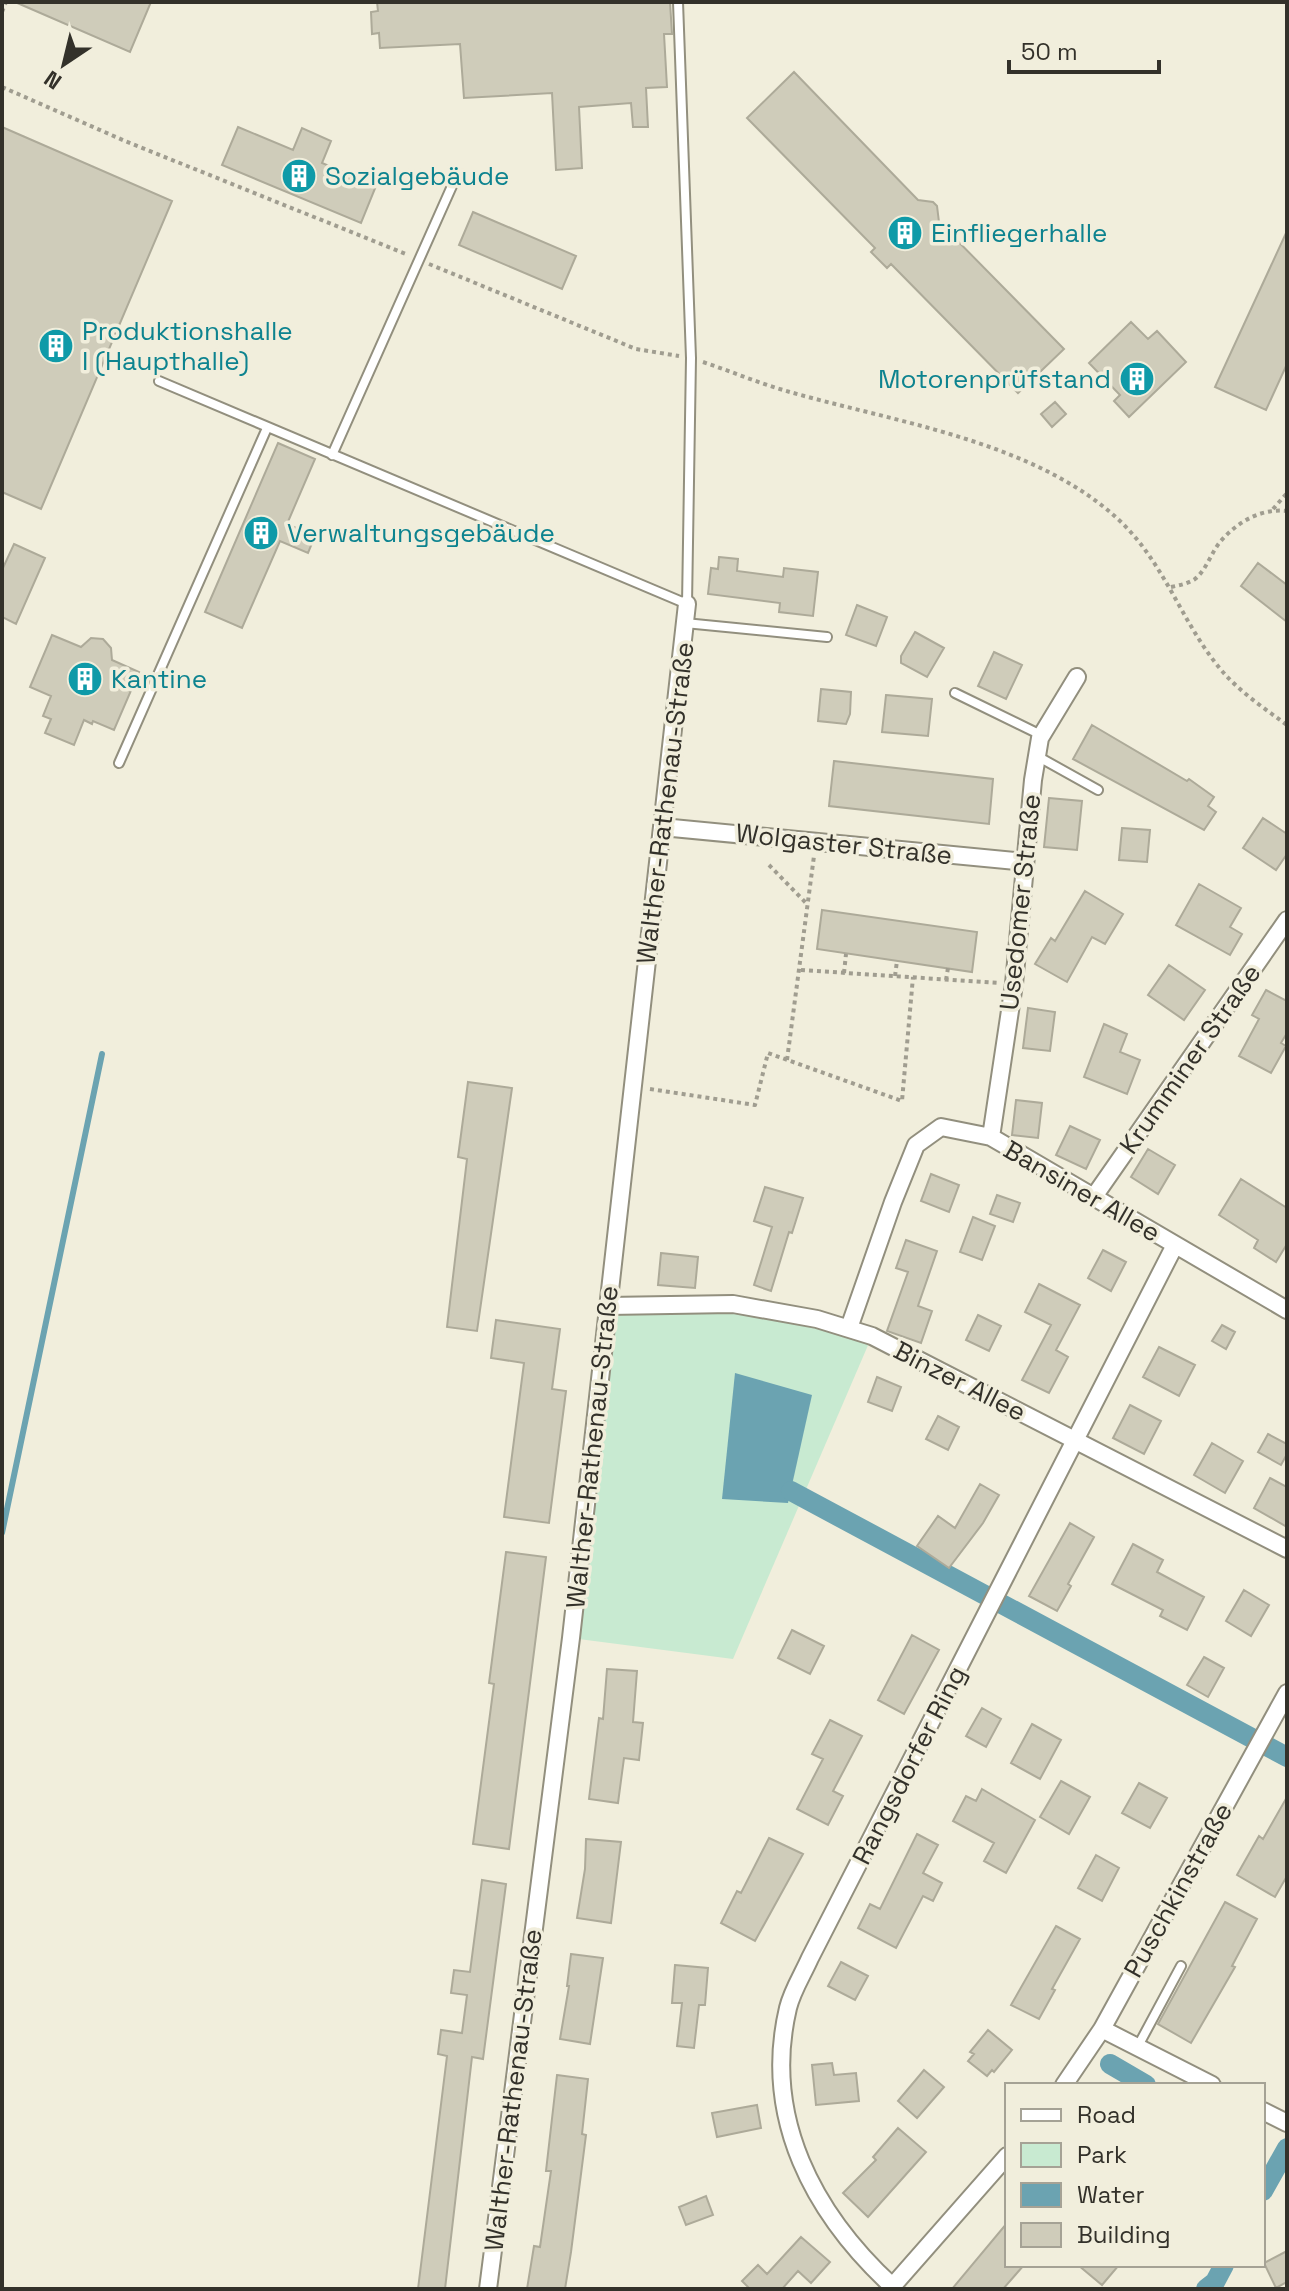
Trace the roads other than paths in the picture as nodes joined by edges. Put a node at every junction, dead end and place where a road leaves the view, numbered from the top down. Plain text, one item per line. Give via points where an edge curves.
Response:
1 (678, 2) edge
2 (456, 177) dead end
3 (159, 381) dead end
4 (267, 428) junction
5 (332, 455) junction
6 (687, 604) junction
7 (685, 623) junction
8 (827, 637) dead end
9 (1077, 677) dead end
10 (955, 693) dead end
11 (1042, 735) junction
12 (1037, 756) junction
13 (119, 763) dead end
14 (1098, 790) dead end
15 (662, 827) junction
16 (1025, 862) junction
17 (1287, 920) edge
18 (991, 1137) junction
19 (1093, 1198) junction
20 (1175, 1245) junction
21 (608, 1306) junction
22 (1287, 1310) edge
23 (849, 1328) junction
24 (1076, 1441) junction
25 (1287, 1549) edge
26 (1287, 1693) edge
27 (1181, 1966) dead end
28 (1102, 2029) junction
29 (1137, 2047) junction
30 (1065, 2083) edge
31 (1208, 2083) edge
32 (1005, 2158) edge
33 (891, 2288) edge
34 (488, 2289) edge

1 - 6 lane via 691,358
2 - 5 lane
3 - 4 lane
4 - 5 lane
4 - 13 lane
5 - 6 lane
6 - 7 street, Walther-Rathenau-Straße
7 - 8 lane
7 - 15 street, Walther-Rathenau-Straße
9 - 11 street, Usedomer Straße
10 - 11 lane
11 - 12 street, Usedomer Straße
12 - 14 lane
12 - 16 street, Usedomer Straße
15 - 16 street, Wolgaster Straße
15 - 21 street, Walther-Rathenau-Straße
16 - 18 street, Usedomer Straße via 1014,984
17 - 19 street, Krumminer Straße
18 - 19 street, Bansiner Allee
18 - 23 street, Bansiner Allee via 941,1127 916,1145
19 - 20 street, Bansiner Allee
20 - 22 street, Bansiner Allee
20 - 24 street, Rangsdorfer Ring
21 - 23 street, Binzer Allee via 733,1304
21 - 34 street, Walther-Rathenau-Straße
23 - 24 street, Binzer Allee
24 - 25 street, Binzer Allee
24 - 33 street, Rangsdorfer Ring via 789,2007 784,2106 798,2159 849,2242
26 - 28 street, Puschkinstraße
27 - 29 lane
28 - 29 street
28 - 30 street, Puschkinstraße
29 - 31 street
32 - 33 street

